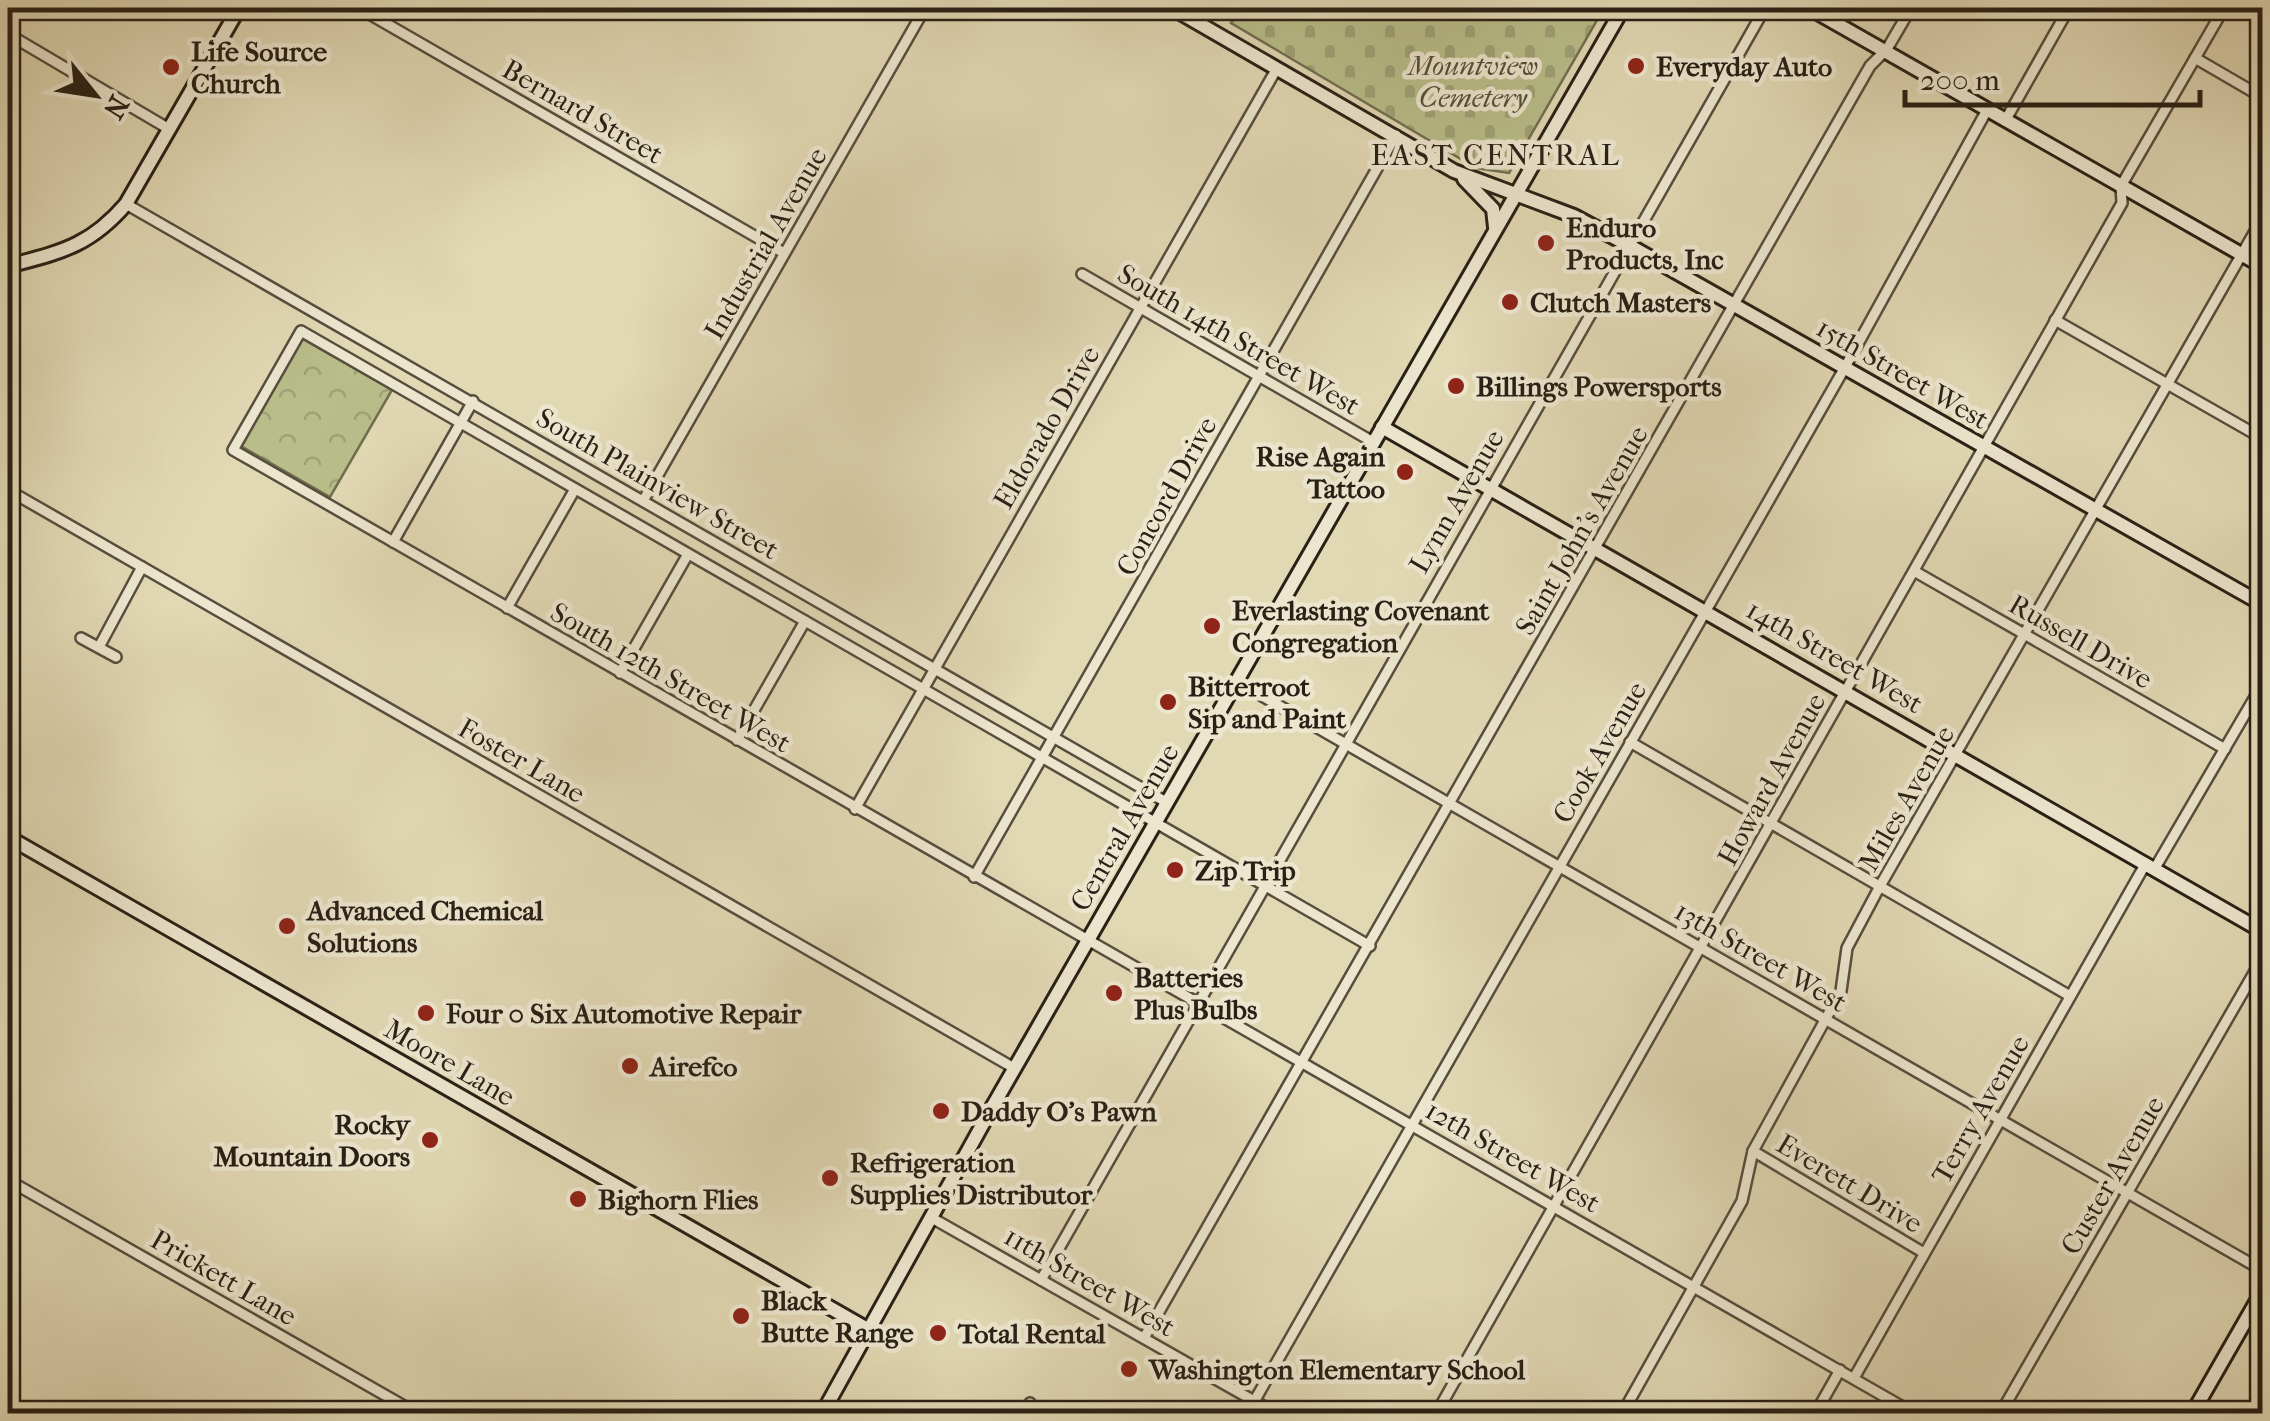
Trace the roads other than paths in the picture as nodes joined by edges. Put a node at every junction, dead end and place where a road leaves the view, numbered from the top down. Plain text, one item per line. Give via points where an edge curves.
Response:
1 (240, 8) edge
2 (358, 8) edge
3 (925, 8) edge
4 (1172, 8) edge
5 (1623, 8) edge
6 (1765, 8) edge
7 (1808, 8) edge
8 (1911, 8) edge
9 (2070, 8) edge
10 (2224, 8) edge
11 (8, 34) edge
12 (1887, 50) junction
13 (2195, 58) junction
14 (1277, 68) junction
15 (2262, 96) edge
16 (1986, 110) junction
17 (2005, 120) junction
18 (170, 129) junction
19 (1396, 135) junction
20 (1454, 171) junction
21 (2121, 186) junction
22 (1515, 195) junction
23 (126, 204) junction
24 (2262, 220) edge
25 (1490, 238) junction
26 (1630, 246) junction
27 (784, 253) junction
28 (2243, 255) junction
29 (8, 266) edge
30 (2262, 266) edge
31 (1082, 274) dead end
32 (1140, 306) junction
33 (1735, 306) junction
34 (2055, 320) junction
35 (1844, 369) junction
36 (1259, 376) junction
37 (2168, 384) junction
38 (473, 401) junction
39 (461, 423) junction
40 (1382, 426) junction
41 (2262, 438) edge
42 (1373, 442) junction
43 (1981, 446) junction
44 (233, 450) joint
45 (1490, 487) junction
46 (576, 489) junction
47 (8, 490) edge
48 (643, 500) junction
49 (2096, 511) junction
50 (393, 542) junction
51 (1596, 548) junction
52 (688, 554) junction
53 (142, 568) junction
54 (1914, 571) junction
55 (2262, 604) edge
56 (507, 608) junction
57 (1706, 610) junction
58 (805, 621) junction
59 (2027, 636) junction
60 (80, 638) dead end
61 (99, 647) junction
62 (116, 657) dead end
63 (934, 670) junction
64 (620, 673) junction
65 (1236, 681) junction
66 (2262, 685) edge
67 (924, 689) junction
68 (1846, 691) junction
69 (1056, 738) junction
70 (736, 740) junction
71 (1630, 742) junction
72 (1343, 743) junction
73 (2225, 750) junction
74 (1958, 755) junction
75 (1044, 758) junction
76 (1166, 802) junction
77 (1452, 804) junction
78 (856, 809) junction
79 (1154, 822) junction
80 (1772, 824) junction
81 (8, 837) edge
82 (1560, 865) junction
83 (2151, 866) junction
84 (974, 877) junction
85 (1263, 883) junction
86 (1880, 886) junction
87 (2262, 930) edge
88 (1087, 942) junction
89 (1370, 946) junction
90 (1703, 947) junction
91 (2262, 958) edge
92 (2070, 996) junction
93 (1195, 1002) junction
94 (1826, 1020) junction
95 (1303, 1063) junction
96 (1014, 1068) junction
97 (2000, 1121) junction
98 (1412, 1124) junction
99 (1753, 1151) junction
100 (8, 1180) edge
101 (2127, 1194) junction
102 (1552, 1204) junction
103 (932, 1218) junction
104 (1924, 1253) junction
105 (2262, 1270) edge
106 (1041, 1280) junction
107 (1696, 1286) junction
108 (2262, 1292) edge
109 (869, 1330) junction
110 (1144, 1338) junction
111 (1840, 1370) junction
112 (1854, 1378) junction
113 (1254, 1400) junction
114 (1030, 1403) dead end
115 (418, 1414) edge
116 (822, 1414) edge
117 (1024, 1414) edge
118 (1247, 1414) edge
119 (1277, 1414) edge
120 (1436, 1414) edge
121 (1622, 1414) edge
122 (1815, 1414) edge
123 (1915, 1414) edge
124 (2000, 1414) edge
125 (2192, 1414) edge

1 - 18 street
2 - 27 street, Bernard Street
3 - 27 street, Industrial Avenue
4 - 14 street
5 - 22 street, Central Avenue
6 - 26 street, Lynn Avenue
7 - 12 street
8 - 12 street, Saint John's Avenue
9 - 17 street
10 - 13 street, Howard Avenue
11 - 18 street
12 - 16 street
12 - 33 street, Saint John's Avenue via 1870,66
13 - 15 street
13 - 21 street, Howard Avenue
14 - 19 street
14 - 32 street, Eldorado Drive
16 - 17 street
16 - 35 street, Cook Avenue
17 - 21 street
18 - 23 street
19 - 20 street
19 - 36 street, Concord Drive
20 - 22 street, 15th Street West
20 - 25 street via 1493,208
21 - 28 street
21 - 34 street, Howard Avenue via 2122,203
22 - 25 street, Central Avenue
22 - 26 street, 15th Street West
23 - 29 street via 94,237
23 - 38 street, South Plainview Street
24 - 28 street, Miles Avenue
25 - 40 street, Central Avenue
26 - 33 street, 15th Street West
26 - 45 street, Lynn Avenue
27 - 48 street, Industrial Avenue
28 - 30 street
28 - 37 street, Miles Avenue
31 - 32 street, South 14th Street West
32 - 36 street, South 14th Street West
32 - 63 street, Eldorado Drive
33 - 35 street, 15th Street West
33 - 51 street, Saint John's Avenue
34 - 37 street
34 - 43 street, Howard Avenue
35 - 43 street, 15th Street West
35 - 57 street, Cook Avenue
36 - 42 street, South 14th Street West
36 - 69 street, Concord Drive
37 - 41 street
37 - 49 street, Miles Avenue
38 - 39 street
38 - 48 street, South Plainview Street
39 - 44 street, South Plainview Street via 301,332
39 - 46 street, South Plainview Street
39 - 50 street
40 - 42 street, Central Avenue
40 - 45 street, 14th Street West
42 - 65 street, Central Avenue
43 - 49 street, 15th Street West
43 - 54 street, Howard Avenue
44 - 50 street, South 12th Street West
45 - 51 street, 14th Street West
45 - 72 street, Lynn Avenue
46 - 52 street, South Plainview Street
46 - 56 street
47 - 53 street, Foster Lane
48 - 63 street, South Plainview Street
49 - 55 street, 15th Street West
49 - 59 street, Miles Avenue
50 - 56 street, South 12th Street West
51 - 57 street, 14th Street West
51 - 77 street, Saint John's Avenue
52 - 58 street, South Plainview Street
52 - 64 street
53 - 61 street
53 - 96 street, Foster Lane
54 - 59 street, Russell Drive
54 - 68 street, Howard Avenue
56 - 64 street, South 12th Street West
57 - 68 street, 14th Street West
57 - 71 street, Cook Avenue
58 - 67 street, South Plainview Street
58 - 70 street
59 - 73 street, Russell Drive
59 - 74 street, Miles Avenue
60 - 61 street
61 - 62 street
63 - 67 street, Eldorado Drive
63 - 69 street, South Plainview Street
64 - 70 street, South 12th Street West
65 - 72 street, 13th Street West
65 - 76 street, Central Avenue
66 - 73 street, Terry Avenue
67 - 75 street, South Plainview Street
67 - 78 street, Eldorado Drive
68 - 74 street, 14th Street West
68 - 80 street, Howard Avenue
69 - 75 street, Concord Drive
69 - 76 street, South Plainview Street
70 - 78 street, South 12th Street West
71 - 80 street
71 - 82 street, Cook Avenue
72 - 77 street, 13th Street West
72 - 85 street, Lynn Avenue
73 - 83 street, Terry Avenue
74 - 83 street, 14th Street West
74 - 86 street, Miles Avenue
75 - 79 street, South Plainview Street
75 - 84 street, Concord Drive
76 - 79 street, Central Avenue
77 - 82 street, 13th Street West
77 - 89 street, Saint John's Avenue
78 - 84 street, South 12th Street West
79 - 85 street, South Plainview Street
79 - 88 street, Central Avenue
80 - 86 street
80 - 90 street, Howard Avenue
81 - 109 street, Moore Lane
82 - 90 street, 13th Street West
82 - 98 street, Cook Avenue
83 - 87 street, 14th Street West
83 - 92 street, Terry Avenue
84 - 88 street, South 12th Street West
85 - 89 street, South Plainview Street
85 - 93 street, Lynn Avenue
86 - 92 street
86 - 94 street, Miles Avenue via 1847,948 1841,990
88 - 93 street, 12th Street West
88 - 96 street, Central Avenue
89 - 95 street, Saint John's Avenue
90 - 94 street, 13th Street West
90 - 102 street, Howard Avenue
91 - 101 street, Custer Avenue
92 - 97 street, Terry Avenue
93 - 95 street, 12th Street West
93 - 106 street, Lynn Avenue
94 - 97 street, 13th Street West
94 - 99 street, Miles Avenue
95 - 98 street, 12th Street West
95 - 110 street, Saint John's Avenue
96 - 103 street, Central Avenue
97 - 101 street, 13th Street West
97 - 104 street, Terry Avenue
98 - 102 street, 12th Street West
98 - 113 street, Cook Avenue
99 - 104 street, Everett Drive
99 - 107 street, Miles Avenue via 1742,1200
100 - 115 street, Prickett Lane
101 - 105 street, 13th Street West
101 - 124 street, Custer Avenue
102 - 107 street, 12th Street West
102 - 120 street, Howard Avenue
103 - 106 street, 11th Street West
103 - 109 street, Central Avenue
104 - 112 street, Terry Avenue
106 - 110 street, 11th Street West
107 - 111 street, 12th Street West
107 - 121 street, Miles Avenue
108 - 125 street
109 - 116 street, Central Avenue
110 - 113 street, 11th Street West
111 - 112 street, 12th Street West
111 - 122 street
112 - 123 street, 12th Street West
113 - 118 street, Cook Avenue
113 - 119 street, 11th Street West
114 - 117 street

